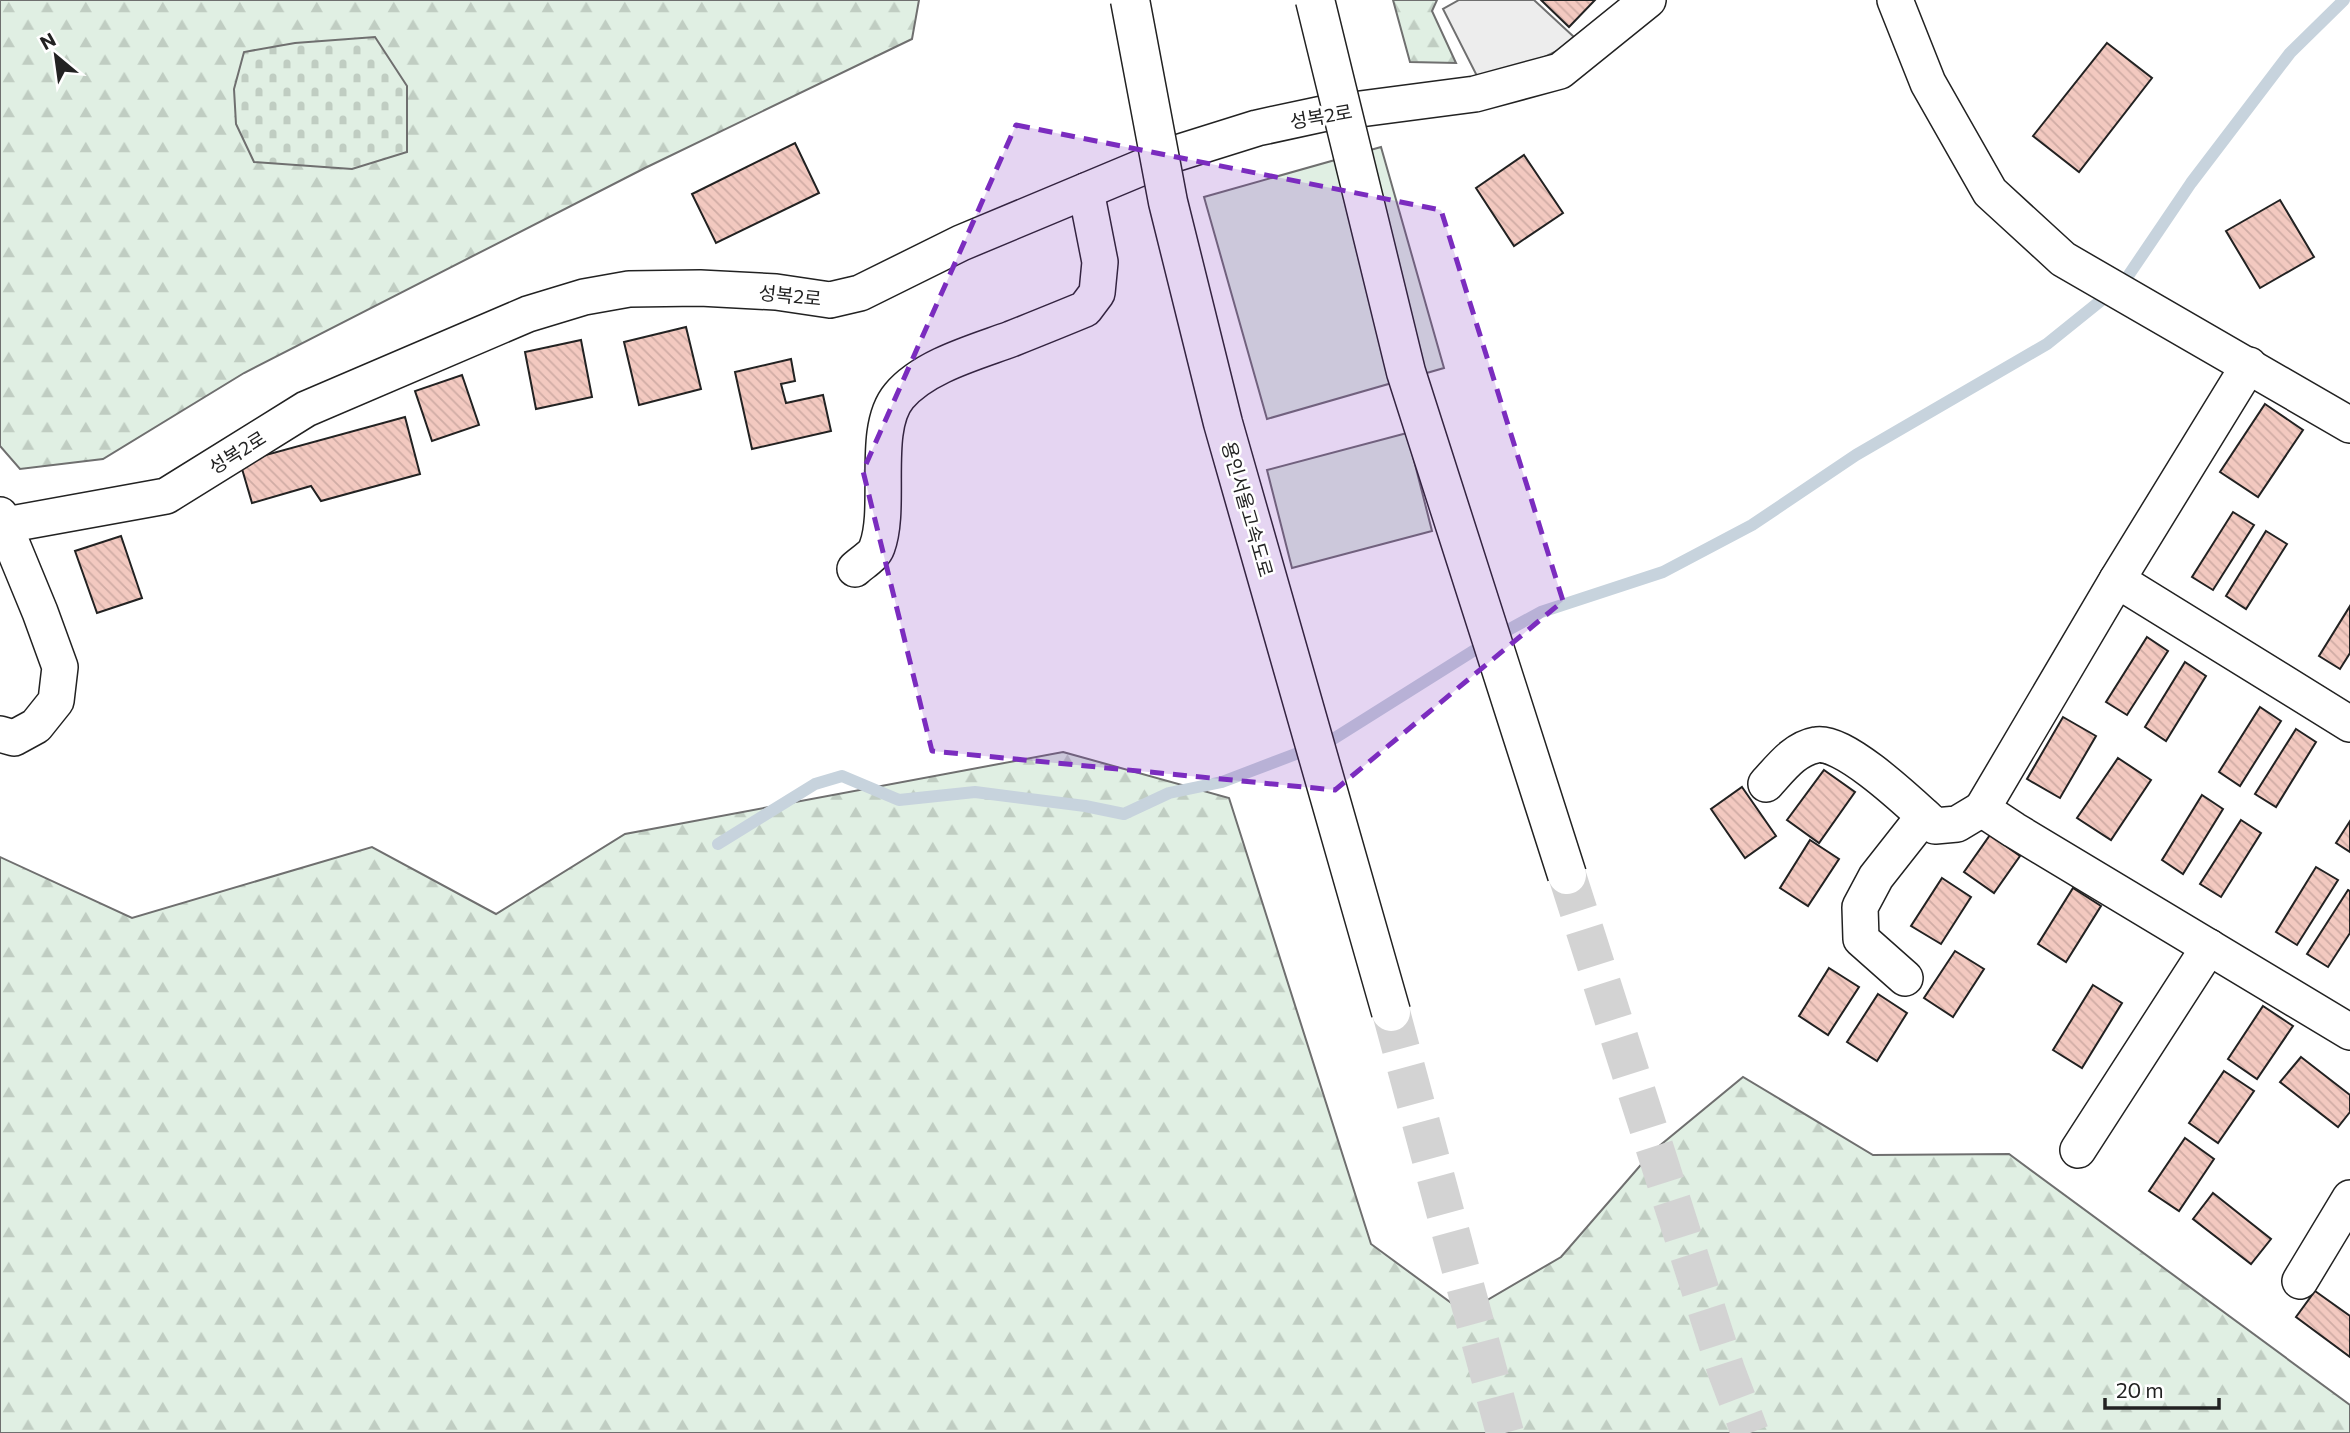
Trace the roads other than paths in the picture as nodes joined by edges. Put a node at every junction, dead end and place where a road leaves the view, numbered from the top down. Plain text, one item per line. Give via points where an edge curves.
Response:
1 (1130, 0) edge
2 (1315, 0) edge
3 (1648, 0) edge
4 (1895, 0) edge
5 (1086, 191) junction
6 (2249, 365) junction
7 (2350, 425) edge
8 (1, 522) edge
9 (855, 569) dead end
10 (2116, 580) junction
11 (2350, 724) edge
12 (0, 734) edge
13 (1766, 784) dead end
14 (1982, 808) junction
15 (1924, 816) junction
16 (1567, 875) tunnel mouth
17 (2209, 947) junction
18 (1905, 978) dead end
19 (1391, 1013) tunnel mouth
20 (2350, 1032) edge
21 (2078, 1150) dead end
22 (2350, 1198) edge
23 (2300, 1282) dead end

1 - 19 highway, 용인서울고속도로, bridge via 1168,202 1223,423
2 - 16 highway, bridge via 1406,372
3 - 5 street, 성복2로 via 1560,71 1475,94 1322,114 1257,128 1174,154
4 - 6 street via 1928,83 1990,192 2063,259
5 - 8 street, 성복2로 via 961,243 860,293 830,300 725,289 629,289 550,307 306,409 166,496
5 - 9 street via 1100,262 1097,293 1085,309 943,365 897,397 888,419 876,550
6 - 7 street
6 - 10 street
8 - 12 street via 60,667 57,701 36,726 14,738
10 - 11 street
10 - 14 street
13 - 15 street via 1791,756 1818,744 1869,768
14 - 15 street via 1957,824 1935,826
14 - 17 street
15 - 18 street via 1876,877 1860,907 1861,939
17 - 20 street
17 - 21 street
22 - 23 street

